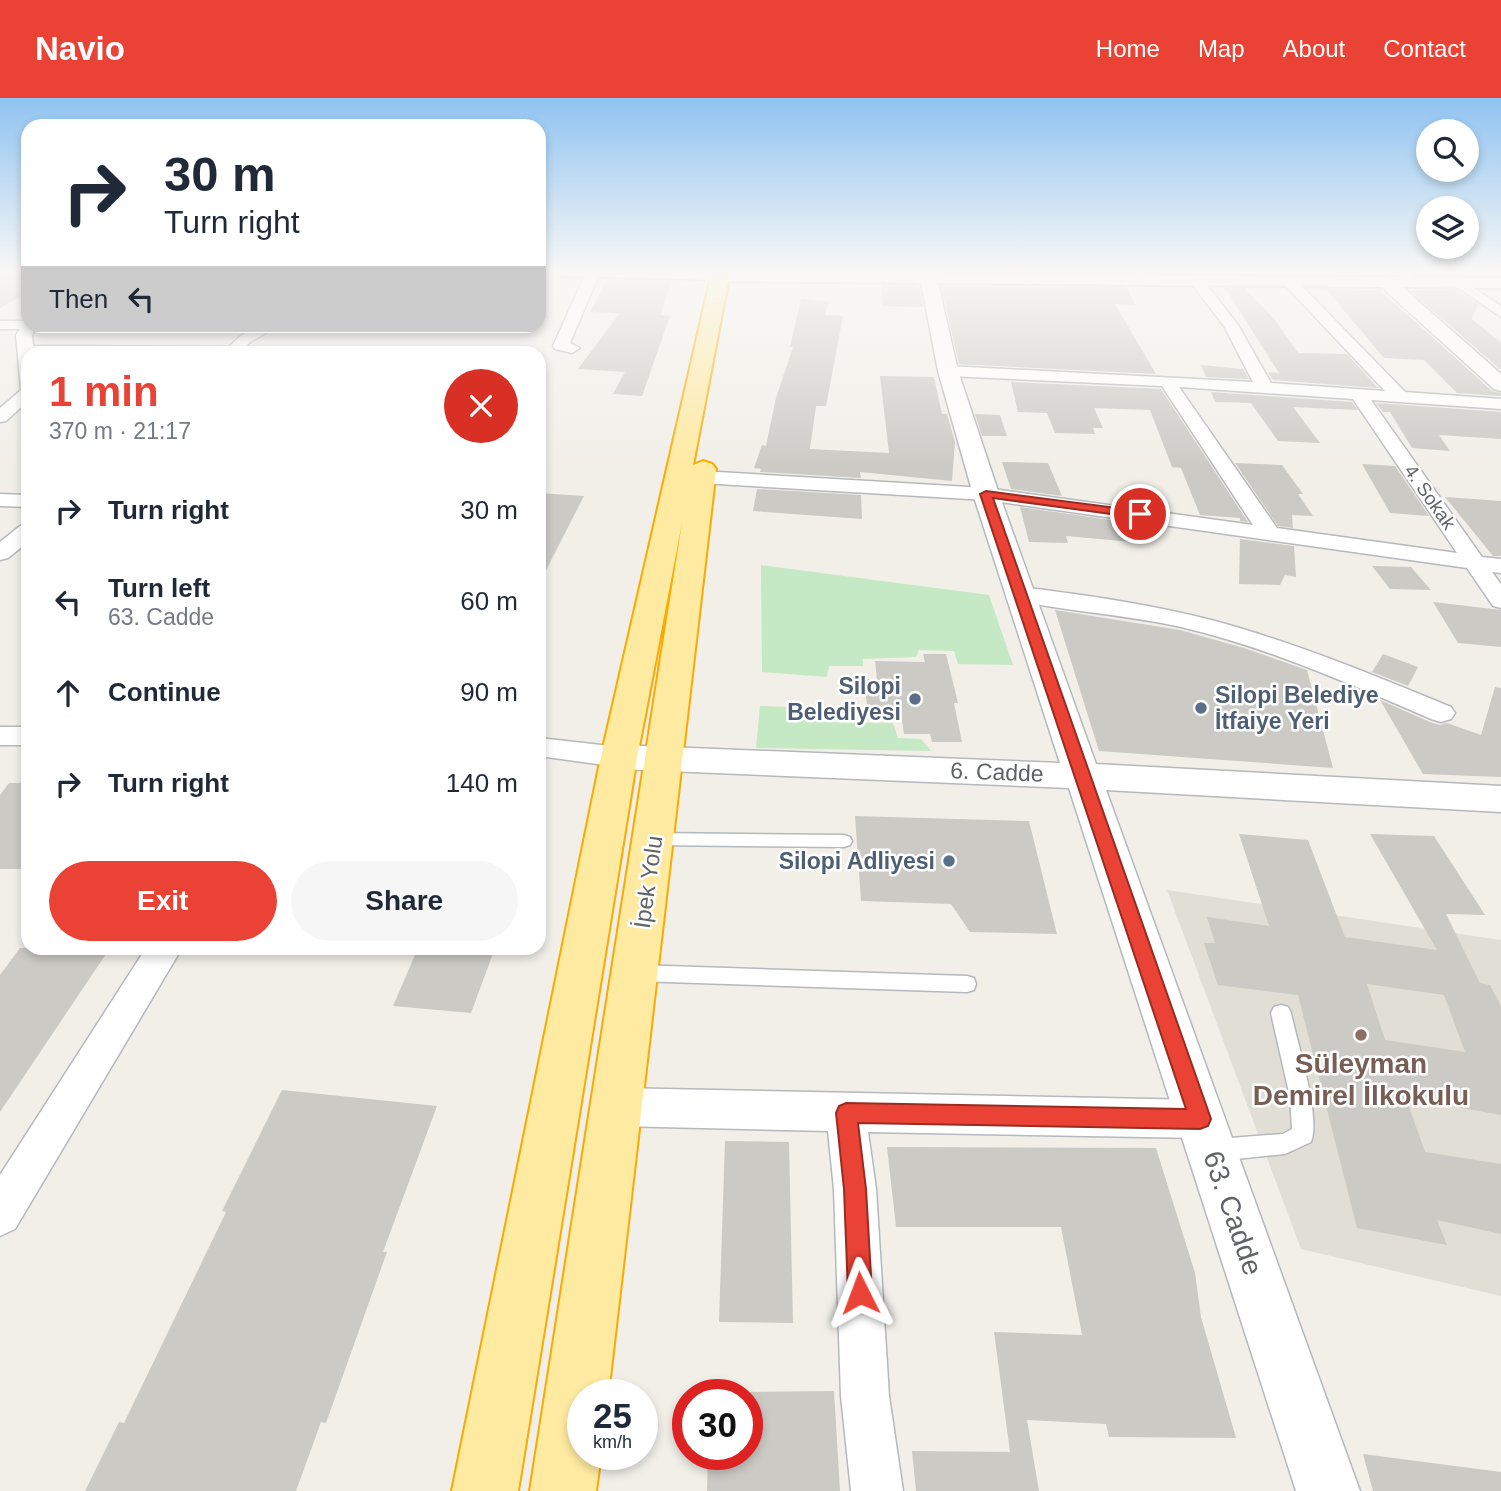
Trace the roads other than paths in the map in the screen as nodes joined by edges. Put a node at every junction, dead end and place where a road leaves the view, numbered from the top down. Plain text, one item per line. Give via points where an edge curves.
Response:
1 (565, 337) edge
2 (717, 337) edge
3 (722, 337) edge
4 (942, 337) edge
5 (1237, 337) edge
6 (1342, 337) edge
7 (1455, 337) edge
8 (572, 348) dead end
9 (948, 371) junction
10 (1167, 381) junction
11 (1501, 385) edge
12 (1265, 388) junction
13 (21, 392) edge
14 (1359, 395) junction
15 (0, 396) edge
16 (1399, 397) junction
17 (21, 398) edge
18 (1501, 404) edge
19 (0, 417) edge
20 (701, 477) junction
21 (986, 494) junction
22 (0, 500) edge
23 (21, 500) edge
24 (1268, 531) junction
25 (21, 536) edge
26 (0, 553) edge
27 (1476, 563) junction
28 (1501, 566) edge
29 (1020, 594) junction
30 (1501, 601) edge
31 (1441, 713) dead end
32 (0, 736) edge
33 (21, 736) edge
34 (546, 748) edge
35 (619, 757) junction
36 (665, 758) junction
37 (1083, 776) junction
38 (1501, 799) edge
39 (654, 839) junction
40 (844, 841) dead end
41 (161, 955) edge
42 (635, 973) junction
43 (967, 984) dead end
44 (1282, 1013) dead end
45 (617, 1107) junction
46 (846, 1113) junction
47 (1206, 1135) junction
48 (0, 1214) edge
49 (485, 1491) edge
50 (563, 1491) edge
51 (877, 1491) edge
52 (1328, 1491) edge

1 - 8 street via 561,346
2 - 35 highway
3 - 20 highway, İpek Yolu
4 - 9 street, 63. Cadde
5 - 12 street
6 - 16 street
7 - 11 street
9 - 10 street
9 - 21 street, 63. Cadde
10 - 12 street
10 - 24 street
12 - 14 street
13 - 15 street
14 - 16 street
14 - 27 street, 4. Sokak
16 - 18 street
17 - 19 street
20 - 21 street
20 - 36 highway, İpek Yolu
21 - 24 street
21 - 29 street, 63. Cadde
22 - 23 street
24 - 27 street
25 - 26 street
27 - 28 street
27 - 30 street, 4. Sokak
29 - 31 street via 1203,626 1283,650
29 - 37 street, 63. Cadde
32 - 33 street
34 - 35 street
35 - 36 street, 6. Cadde
35 - 49 highway
36 - 37 street, 6. Cadde
36 - 39 highway, İpek Yolu
37 - 38 street, 6. Cadde
37 - 47 street, 63. Cadde
39 - 40 lane
39 - 42 highway, İpek Yolu
41 - 48 street
42 - 43 lane
42 - 45 highway, İpek Yolu
44 - 47 lane via 1303,1135 1285,1144
45 - 46 street
45 - 50 highway, İpek Yolu
46 - 47 street
46 - 51 street via 855,1189 865,1396
47 - 52 street, 63. Cadde

